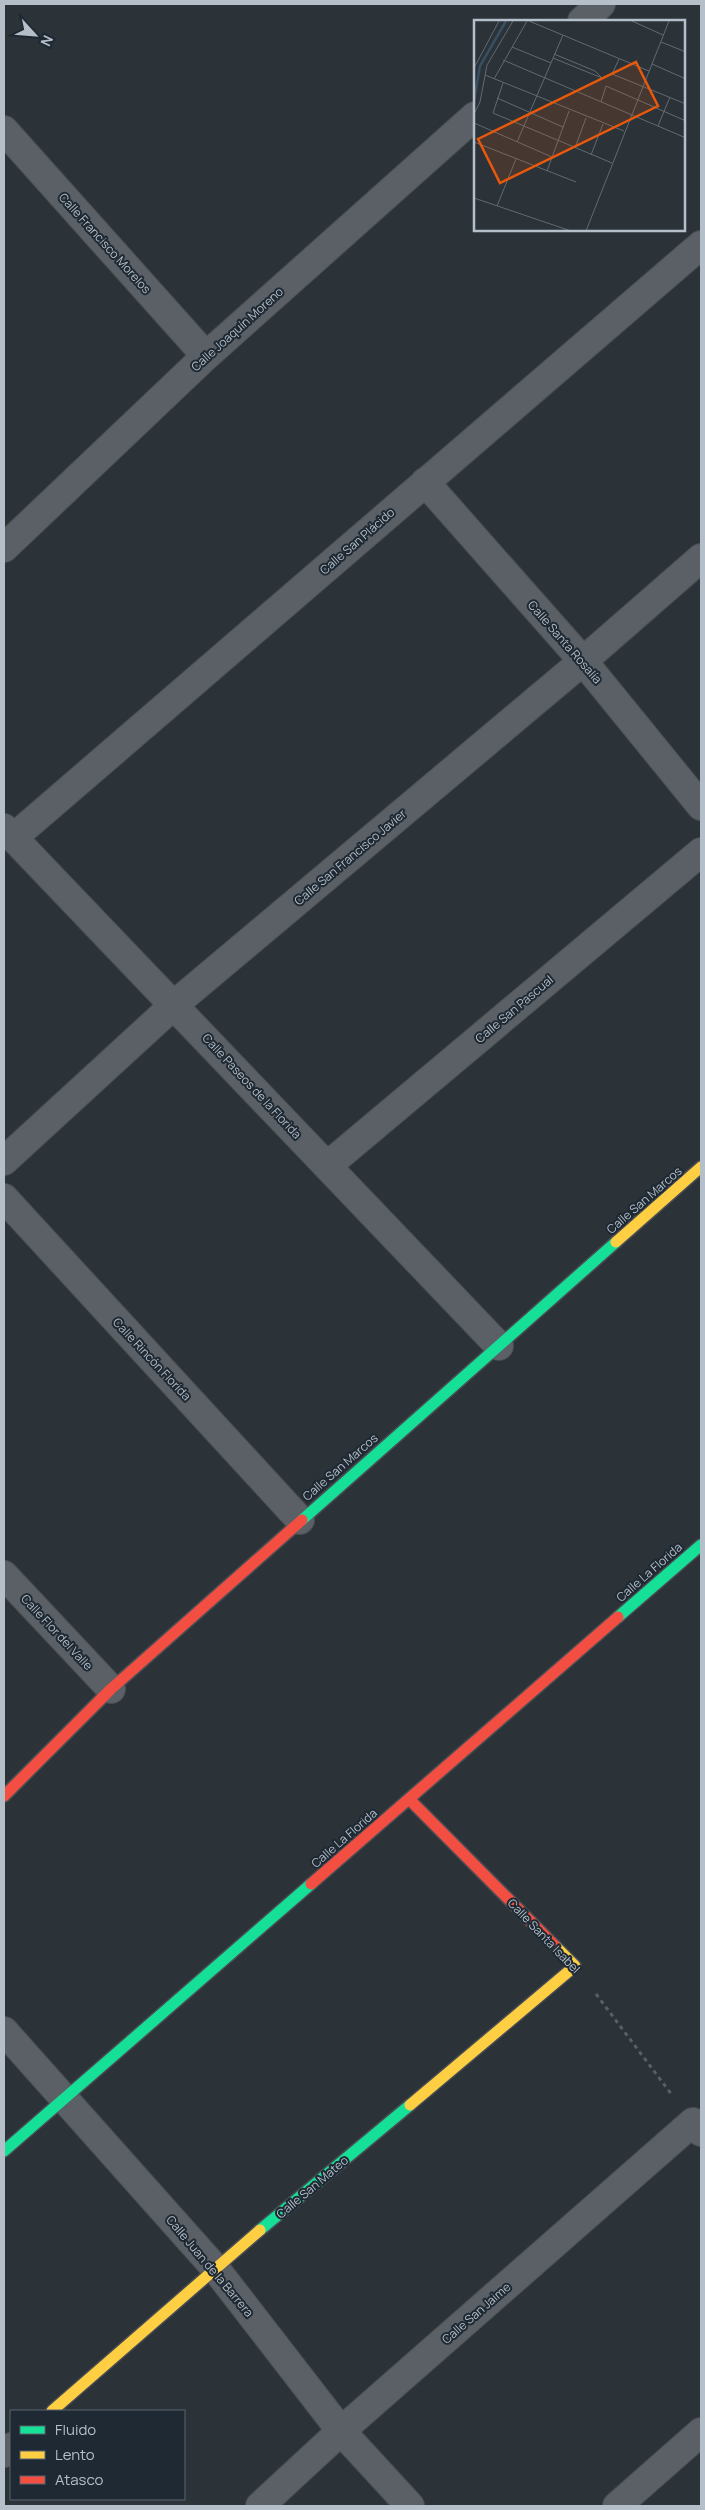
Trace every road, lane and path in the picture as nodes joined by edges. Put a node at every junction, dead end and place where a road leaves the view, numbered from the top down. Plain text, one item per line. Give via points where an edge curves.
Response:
1 (601, 4) edge
2 (583, 20) edge
3 (474, 117) edge
4 (4, 130) edge
5 (701, 246) edge
6 (206, 356) junction
7 (425, 482) junction
8 (4, 548) edge
9 (701, 558) edge
10 (583, 661) junction
11 (701, 806) edge
12 (8, 833) edge
13 (701, 852) edge
14 (174, 1004) junction
15 (4, 1161) edge
16 (327, 1166) junction
17 (701, 1167) edge
18 (4, 1198) edge
19 (499, 1346) junction
20 (300, 1520) junction
21 (701, 1545) edge
22 (4, 1575) edge
23 (111, 1689) junction
24 (4, 1796) edge
25 (409, 1799) junction
26 (575, 1966) junction
27 (4, 2031) edge
28 (65, 2097) junction
29 (697, 2127) edge
30 (4, 2151) edge
31 (215, 2268) junction
32 (53, 2410) edge
33 (341, 2431) junction
34 (701, 2432) edge
35 (260, 2506) edge
36 (410, 2506) edge
37 (617, 2506) edge

1 - 2 street
3 - 6 street, Calle Joaquín Moreno
4 - 6 street, Calle Francisco Morelos
5 - 7 street, Calle San Plácido
6 - 8 street, Calle Joaquín Moreno
7 - 10 street, Calle Santa Rosalía
7 - 12 street, Calle San Plácido
9 - 10 street, Calle San Francisco Javier
10 - 11 street, Calle Santa Rosalía
10 - 14 street, Calle San Francisco Javier
12 - 14 street, Calle Paseos de la Florida
13 - 16 street, Calle San Pascual
14 - 15 street, Calle San Francisco Javier
14 - 16 street, Calle Paseos de la Florida
16 - 19 street, Calle Paseos de la Florida
17 - 19 street, Calle San Marcos
18 - 20 street, Calle Rincón Florida
19 - 20 street, Calle San Marcos
20 - 23 street, Calle San Marcos
21 - 25 street, Calle La Florida
22 - 23 street, Calle Flor del Valle
23 - 24 street, Calle San Marcos
25 - 26 street, Calle Santa Isabel
25 - 28 street, Calle La Florida
26 - 29 path, Calle Santa Isabel
26 - 31 street, Calle San Mateo
27 - 28 street, Calle Juan de la Barrera
28 - 30 street, Calle La Florida
28 - 31 street, Calle Juan de la Barrera
29 - 33 street, Calle San Jaime
31 - 32 street, Calle San Mateo
31 - 33 street, Calle Juan de la Barrera
33 - 35 street, Calle San Jaime
33 - 36 street, Calle Juan de la Barrera
34 - 37 street

